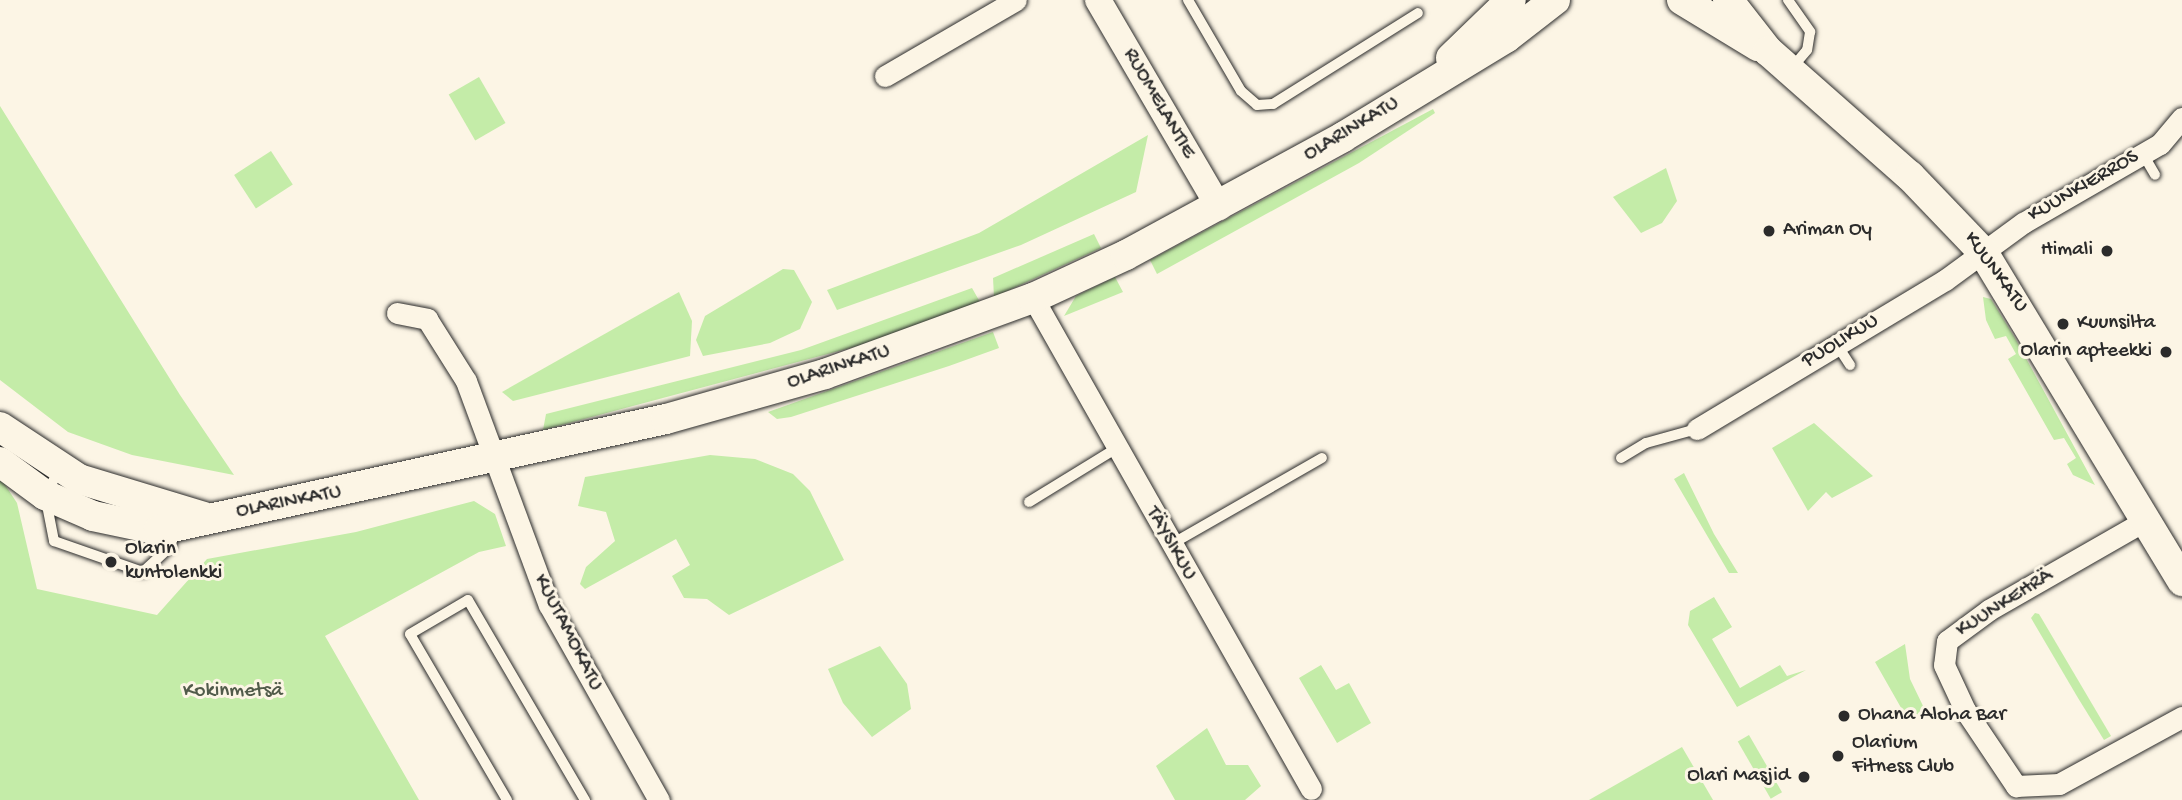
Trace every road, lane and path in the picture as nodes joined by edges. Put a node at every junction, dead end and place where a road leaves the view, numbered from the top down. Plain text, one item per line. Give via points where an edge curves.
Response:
1 (1016, 0) edge
2 (1098, 0) edge
3 (1188, 0) edge
4 (1511, 0) edge
5 (1555, 0) edge
6 (1682, 0) edge
7 (1728, 0) edge
8 (1788, 0) edge
9 (1418, 13) dead end
10 (1768, 51) junction
11 (1790, 70) junction
12 (885, 76) dead end
13 (1425, 84) junction
14 (2182, 118) edge
15 (2143, 154) junction
16 (2155, 175) dead end
17 (1219, 207) junction
18 (1983, 252) junction
19 (1033, 298) junction
20 (397, 313) dead end
21 (1837, 345) junction
22 (1850, 365) dead end
23 (0, 426) edge
24 (1698, 429) joint
25 (1115, 449) junction
26 (495, 458) junction
27 (1322, 458) dead end
28 (1621, 458) dead end
29 (0, 462) edge
30 (53, 482) junction
31 (1029, 502) dead end
32 (186, 516) junction
33 (2146, 520) junction
34 (1170, 545) junction
35 (2182, 581) edge
36 (2182, 717) edge
37 (1311, 795) edge
38 (508, 800) edge
39 (586, 800) edge
40 (659, 800) edge

1 - 12 street
2 - 17 street, RUOMELANTIE
3 - 9 lane via 1241,91 1257,105 1294,92
4 - 13 main road, OLARINKATU
5 - 13 main road, OLARINKATU via 1506,38
6 - 10 main road, KUUNKATU
7 - 10 main road, KUUNKATU
8 - 11 lane via 1810,32 1807,50
10 - 11 main road, KUUNKATU
11 - 18 main road, KUUNKATU via 1910,176
13 - 17 main road, OLARINKATU
14 - 15 street, KUUNKIERROS
15 - 16 lane
15 - 18 street, KUUNKIERROS
17 - 19 main road, OLARINKATU
18 - 21 street, PUOLIKUU
18 - 33 main road, KUUNKATU
19 - 25 street, TÄYSIKUU
19 - 26 main road, OLARINKATU via 825,374
20 - 26 street, KUUTAMOKATU via 427,319 466,381
21 - 22 lane
21 - 24 street, PUOLIKUU
23 - 30 main road
24 - 28 lane via 1646,443
25 - 31 lane
25 - 34 street, TÄYSIKUU
26 - 32 main road, OLARINKATU
26 - 40 street, KUUTAMOKATU via 550,605
27 - 34 lane
29 - 30 main road
30 - 32 main road, OLARINKATU via 112,491
30 - 32 lane via 54,541 143,572 171,546
33 - 35 main road, KUUNKATU
33 - 36 street, KUUNKEHRÄ via 1989,610 1947,641 1944,665 1965,710 2016,786 2059,784
34 - 37 street, TÄYSIKUU
38 - 39 lane via 410,634 468,600

